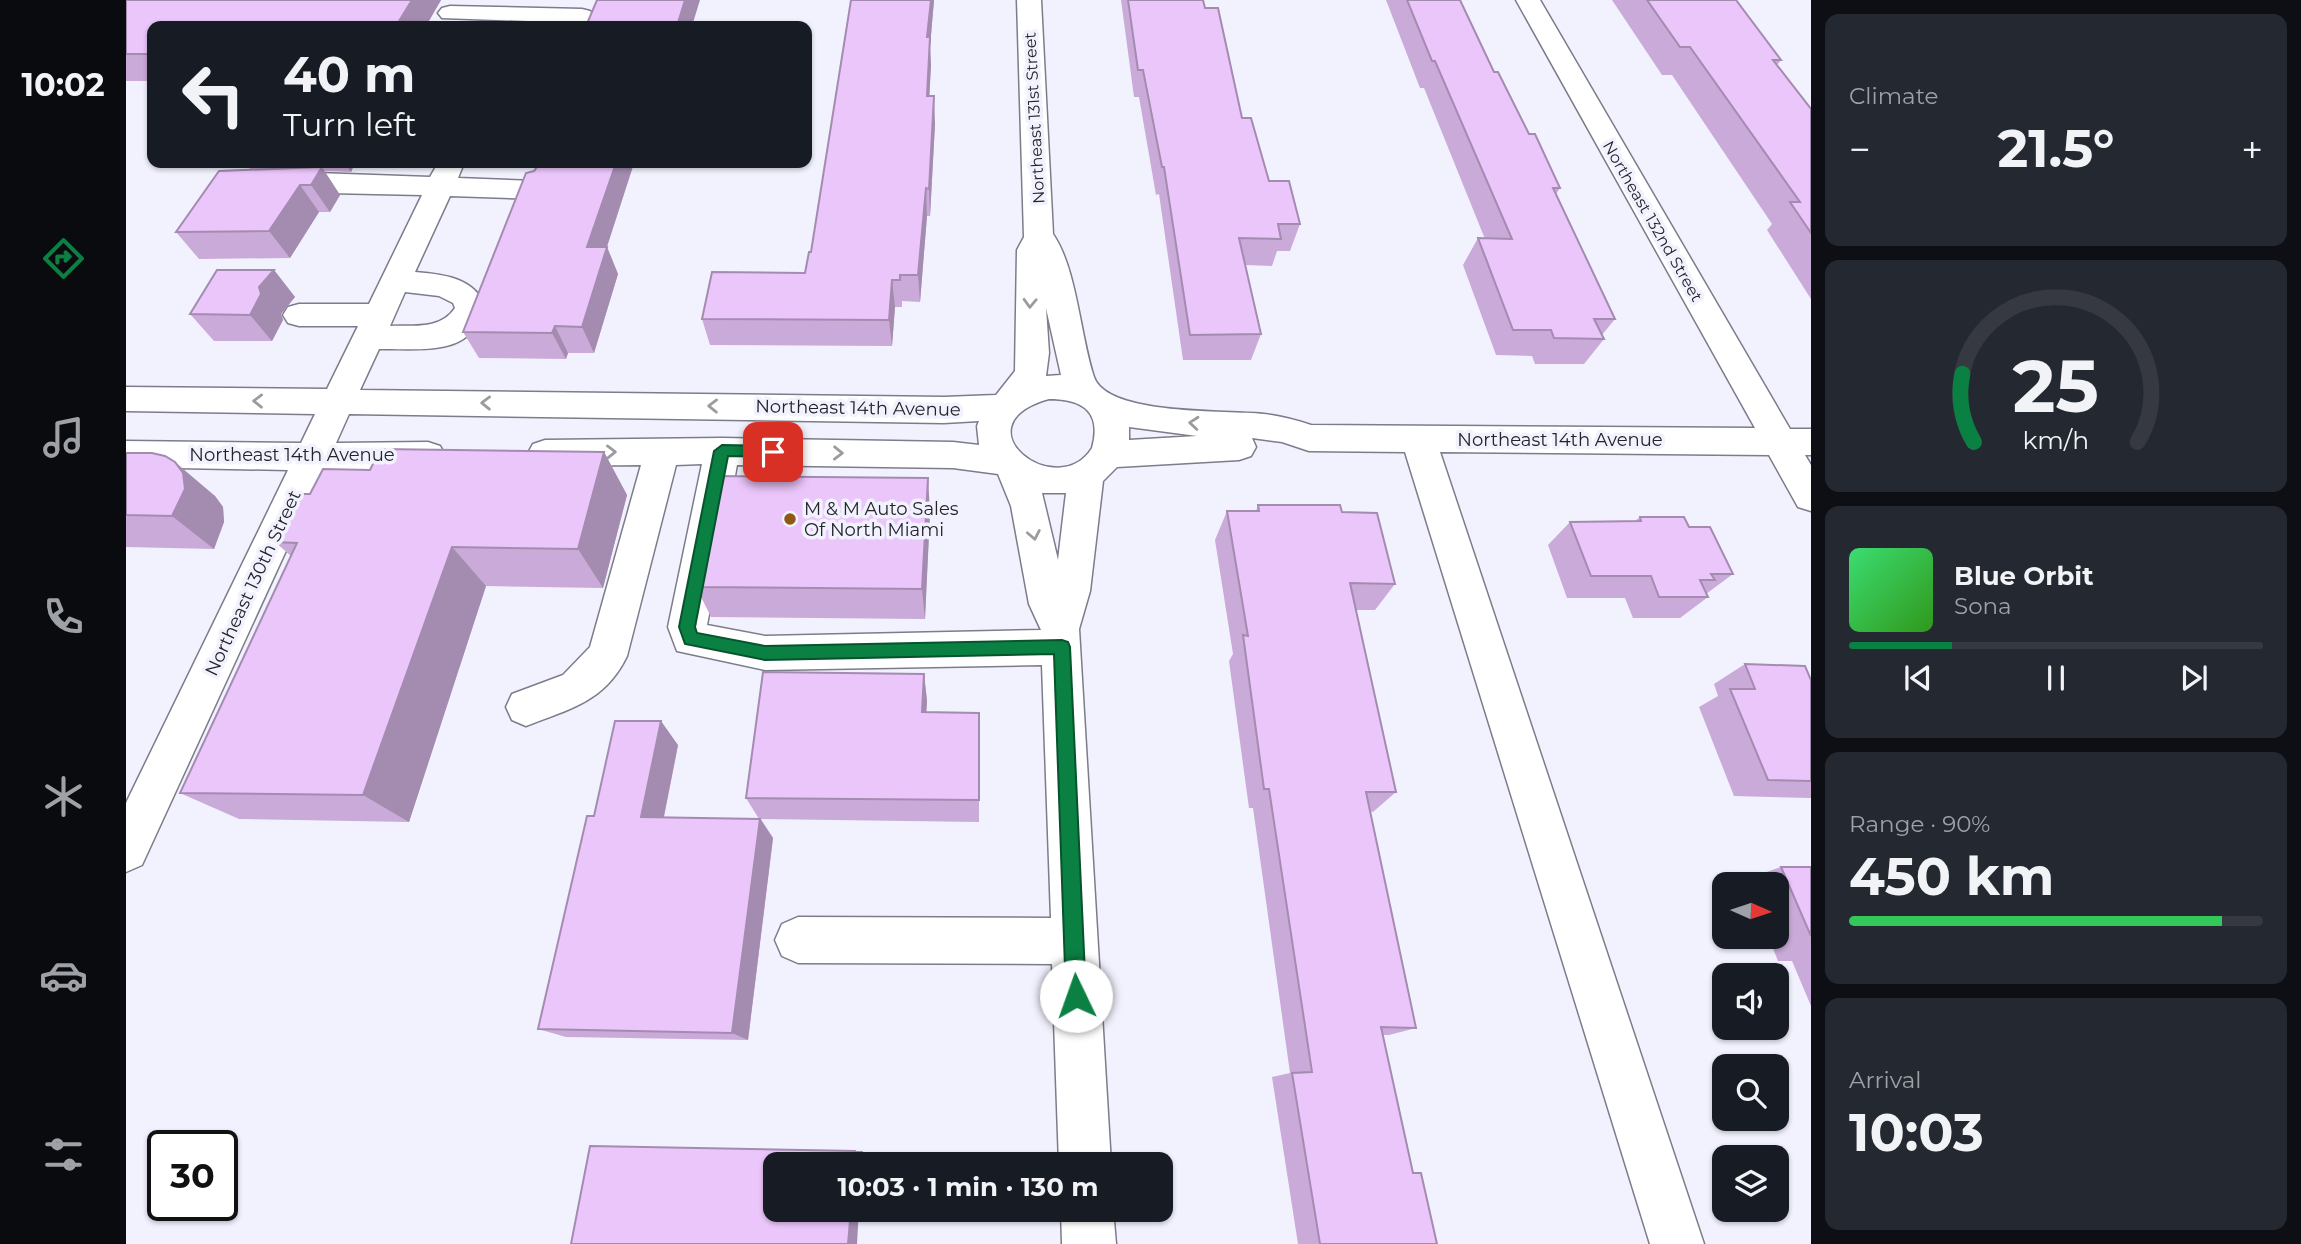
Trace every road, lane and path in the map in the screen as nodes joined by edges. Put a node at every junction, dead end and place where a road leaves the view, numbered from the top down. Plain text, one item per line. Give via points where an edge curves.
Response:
1 (1029, 0) edge
2 (1528, 0) edge
3 (450, 13) dead end
4 (522, 14) edge
5 (582, 16) dead end
6 (445, 175) edge
7 (260, 184) edge
8 (535, 190) edge
9 (1039, 237) junction
10 (395, 281) junction
11 (299, 315) dead end
12 (373, 326) junction
13 (126, 399) edge
14 (1093, 399) junction
15 (338, 401) junction
16 (1009, 401) junction
17 (1309, 438) junction
18 (1418, 438) junction
19 (1795, 441) edge
20 (662, 451) junction
21 (722, 451) junction
22 (126, 454) edge
23 (466, 454) edge
24 (508, 454) edge
25 (312, 457) junction
26 (1098, 464) junction
27 (1009, 465) junction
28 (1811, 497) edge
29 (1061, 638) junction
30 (526, 707) dead end
31 (126, 850) edge
32 (798, 940) dead end
33 (1073, 941) junction
34 (1084, 1152) edge
35 (1088, 1222) edge
36 (1089, 1244) edge
37 (1676, 1244) edge

1 - 9 street, Northeast 131st Street
2 - 19 street, Northeast 132nd Street
3 - 4 street
4 - 5 street
6 - 7 street
6 - 8 street
6 - 10 street, Northeast 130th Street
9 - 14 street, Northeast 131st Street via 1049,250 1071,355
9 -> 16 street, Northeast 131st Street via 1032,250 1031,373
10 - 12 street, Northeast 130th Street
10 - 12 street via 457,291 467,297 470,308 459,327 444,335
11 - 12 street
12 - 15 street, Northeast 130th Street
15 -> 13 street, Northeast 14th Avenue
14 - 16 street via 1049,387
17 -> 14 street, Northeast 14th Avenue via 1293,430 1140,417
14 - 26 street via 1114,435
16 -> 15 street, Northeast 14th Avenue via 944,410
15 - 25 street, Northeast 130th Street
16 - 27 street via 993,432 995,447
17 - 18 street, Northeast 14th Avenue
17 - 26 street, Northeast 14th Avenue via 1294,445
18 - 19 street, Northeast 14th Avenue
18 - 37 street
19 - 28 street, Northeast 132nd Street
20 - 21 street
24 -> 20 street
20 - 30 street via 607,656 577,688
21 -> 27 street via 953,455
21 - 29 street via 687,627 691,639 765,653
22 - 25 street, Northeast 14th Avenue
23 - 25 street, Northeast 14th Avenue
25 - 31 street, Northeast 130th Street
26 - 27 street via 1073,480 1054,481 1034,478
26 - 29 street via 1081,502 1072,602
27 -> 29 street via 1029,506 1048,604
29 - 33 street
32 - 33 street
33 - 34 street
35 - 36 street

